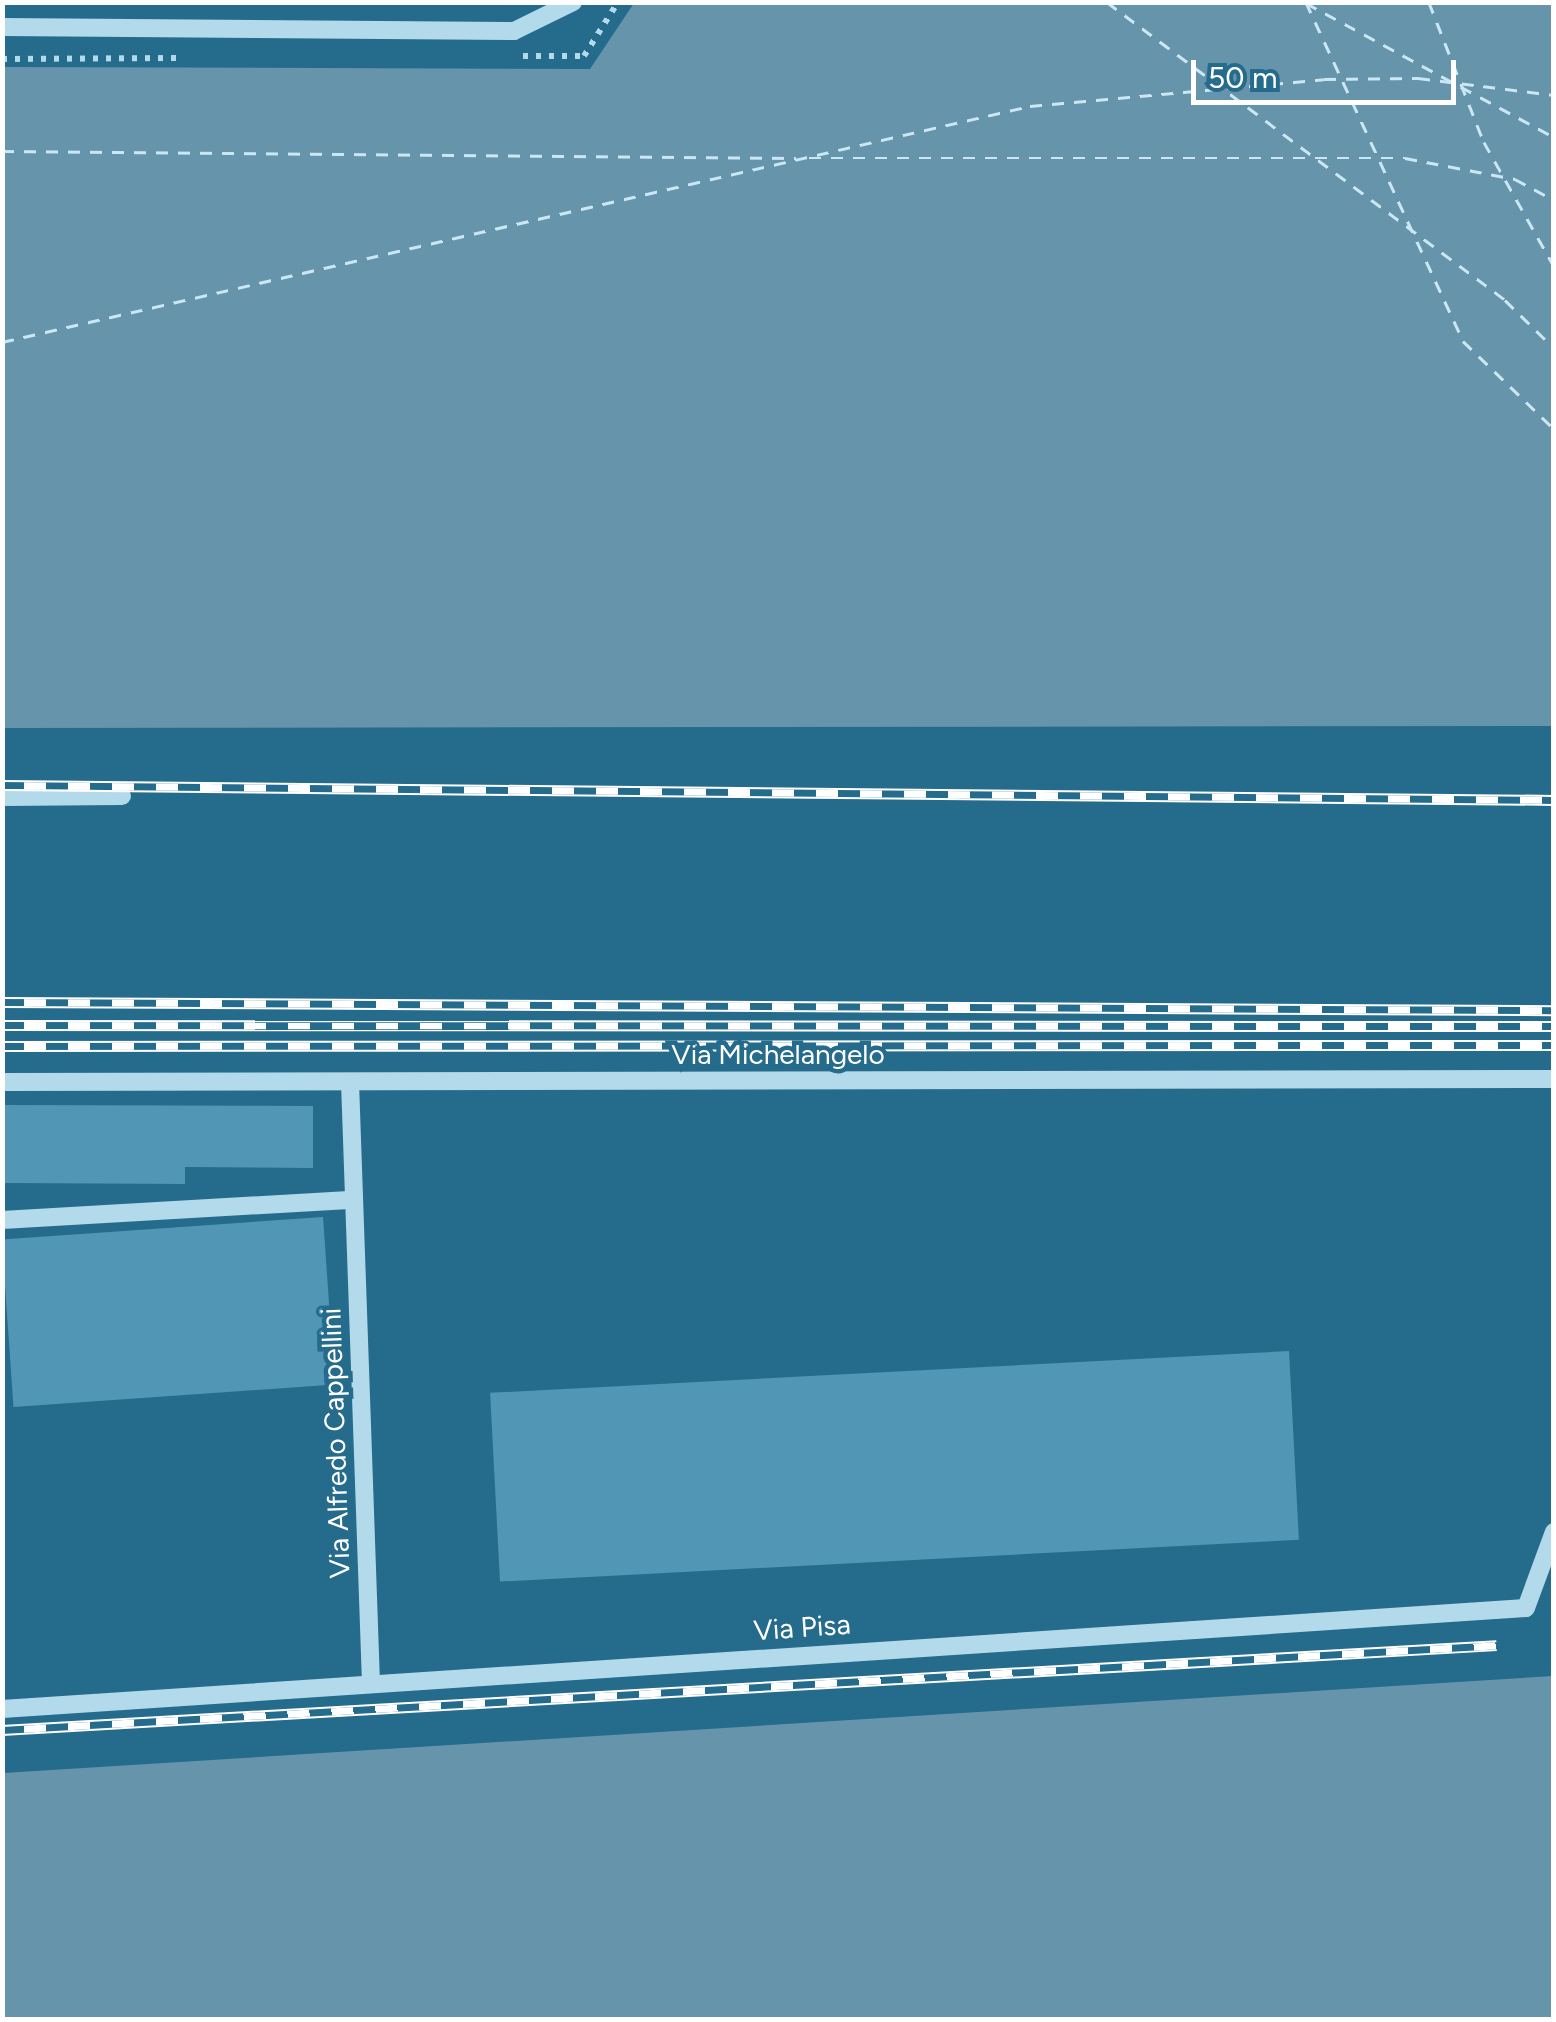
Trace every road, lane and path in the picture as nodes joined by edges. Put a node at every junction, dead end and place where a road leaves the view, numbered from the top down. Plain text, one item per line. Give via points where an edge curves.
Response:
1 (573, 2) edge
2 (2, 27) edge
3 (122, 796) dead end
4 (2, 797) edge
5 (1554, 1080) edge
6 (2, 1082) edge
7 (350, 1082) junction
8 (353, 1200) junction
9 (2, 1220) edge
10 (1554, 1532) edge
11 (371, 1684) junction
12 (2, 1710) edge

1 - 2 lane via 514,30
3 - 4 lane
5 - 7 lane, Via Michelangelo
6 - 7 lane, Via Michelangelo
7 - 8 lane, Via Alfredo Cappellini
8 - 9 lane
8 - 11 lane, Via Alfredo Cappellini
10 - 11 lane, Via Pisa via 1526,1608
11 - 12 lane, Via Pisa

